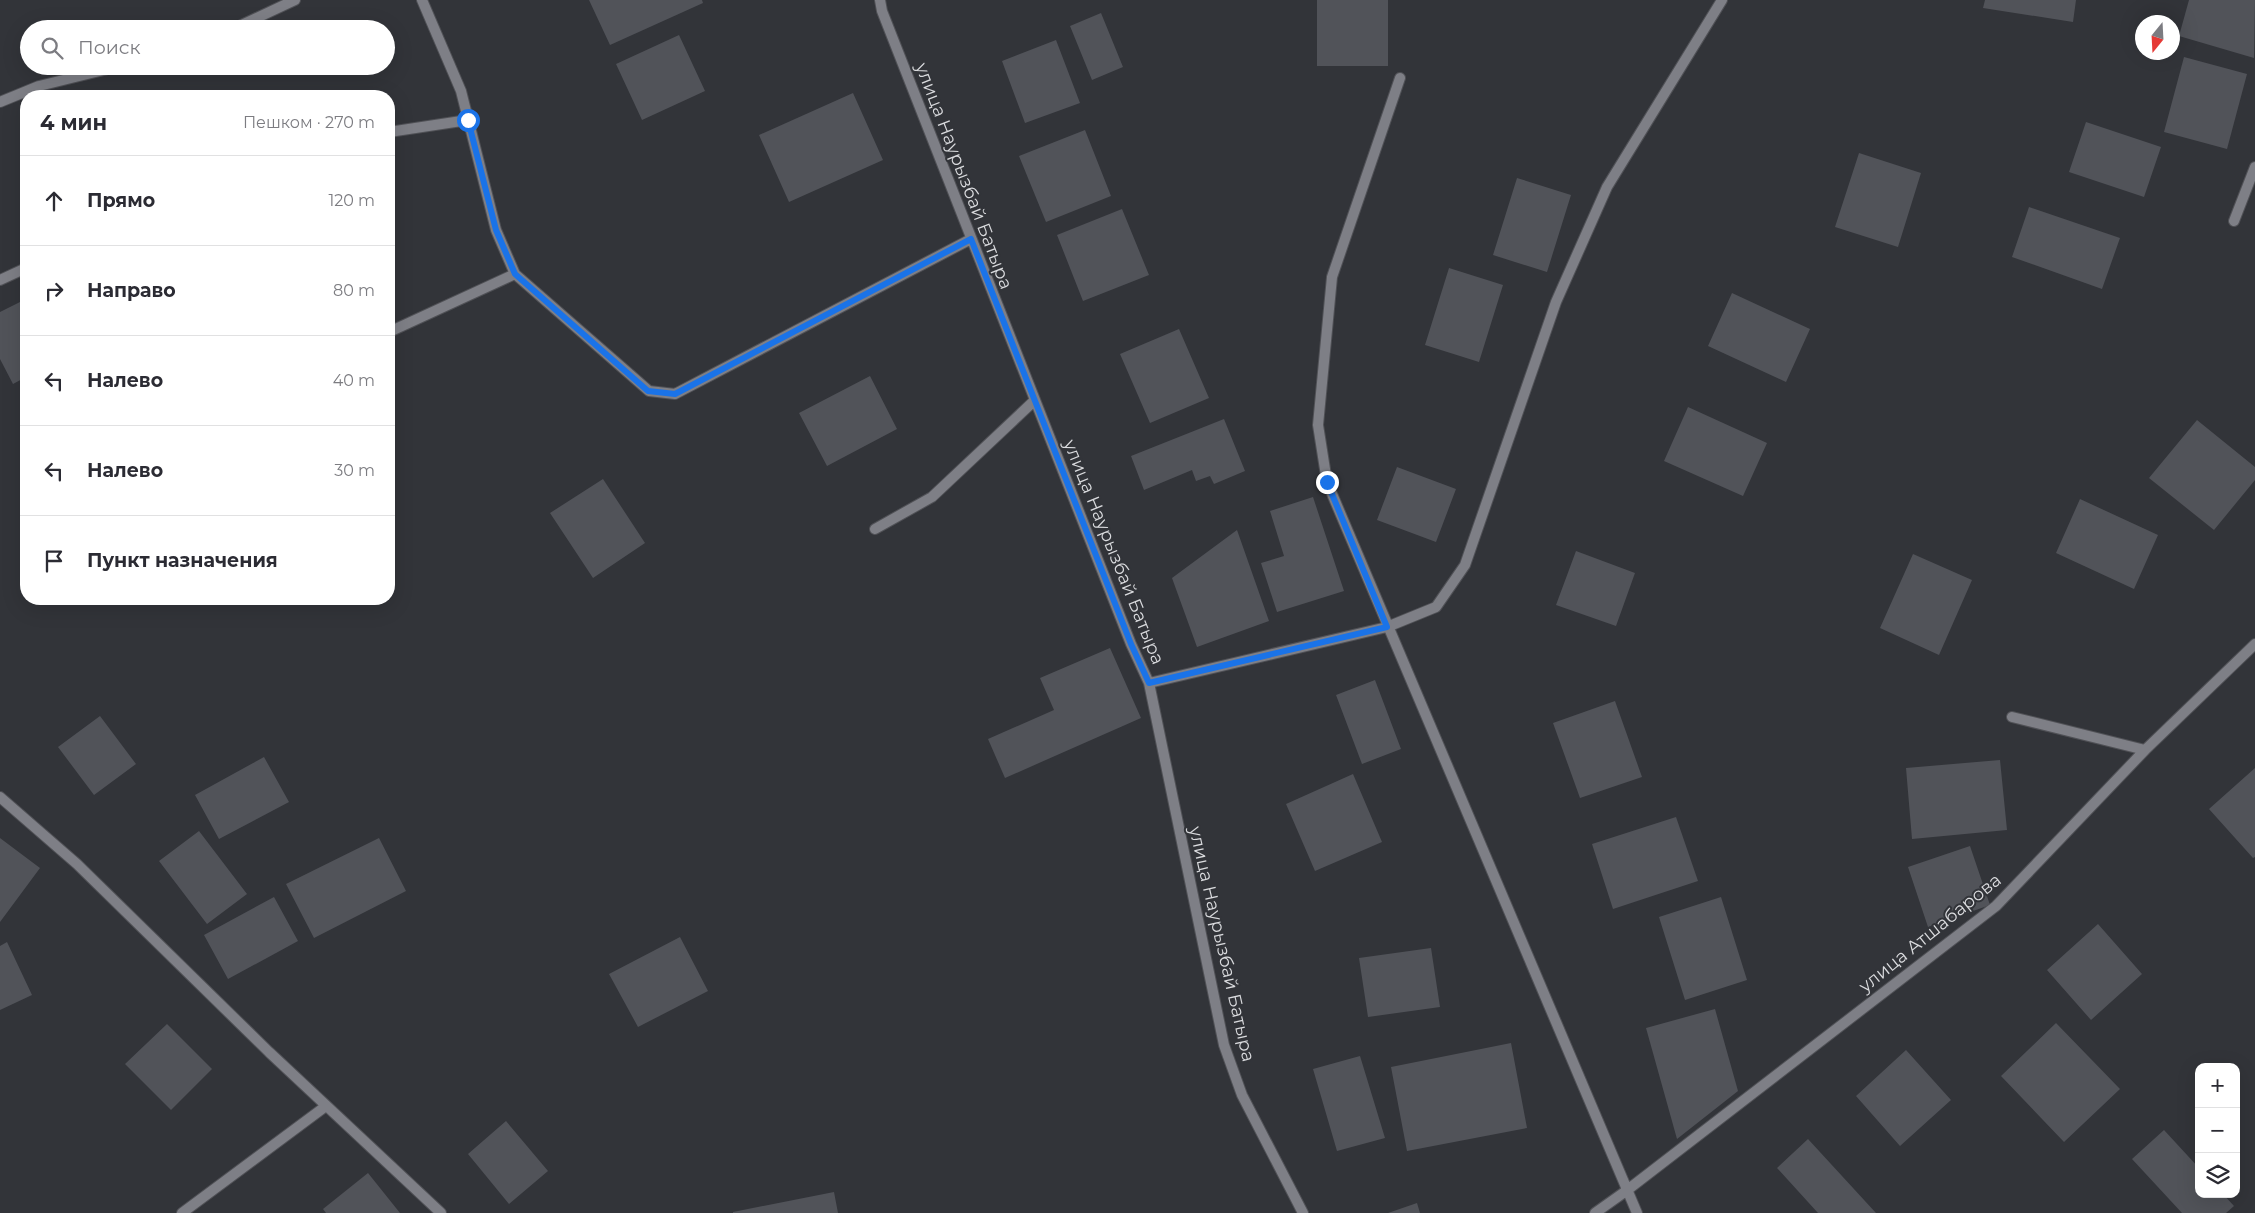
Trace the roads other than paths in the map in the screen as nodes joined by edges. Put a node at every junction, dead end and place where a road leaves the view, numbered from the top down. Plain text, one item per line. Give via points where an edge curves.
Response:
1 (295, 0) edge
2 (422, 0) edge
3 (880, 0) edge
4 (1722, 0) edge
5 (252, 20) edge
6 (83, 75) edge
7 (1400, 78) dead end
8 (28, 90) edge
9 (20, 94) edge
10 (0, 102) edge
11 (468, 120) junction
12 (395, 131) edge
13 (2255, 167) edge
14 (2234, 221) dead end
15 (971, 239) junction
16 (20, 271) edge
17 (515, 274) junction
18 (0, 280) edge
19 (395, 329) edge
20 (1035, 400) junction
21 (875, 529) dead end
22 (1387, 627) junction
23 (2255, 644) edge
24 (1149, 683) junction
25 (2012, 716) dead end
26 (2145, 750) junction
27 (0, 797) edge
28 (326, 1106) junction
29 (1626, 1191) junction
30 (182, 1213) edge
31 (441, 1213) edge
32 (1303, 1213) edge
33 (1595, 1213) edge
34 (1636, 1213) edge

1 - 5 street
2 - 11 street via 461,91
3 - 15 street, улица Наурызбай Батыра
4 - 22 street via 1607,187 1556,302 1466,565 1436,607
6 - 8 street
7 - 22 street via 1332,277 1318,425 1327,482
9 - 10 street
11 - 12 street
11 - 17 street via 496,230
13 - 14 street
15 - 17 street via 675,394 648,391
15 - 20 street, улица Наурызбай Батыра
16 - 18 street
17 - 19 street
20 - 21 street via 932,497
20 - 24 street, улица Наурызбай Батыра
22 - 24 street
22 - 29 street
23 - 26 street, улица Атшабарова
24 - 32 street, улица Наурызбай Батыра via 1224,1045 1242,1095
25 - 26 street
26 - 29 street, улица Атшабарова via 1996,906
27 - 28 street via 77,864
28 - 30 street
28 - 31 street
29 - 33 street, улица Атшабарова
29 - 34 street

